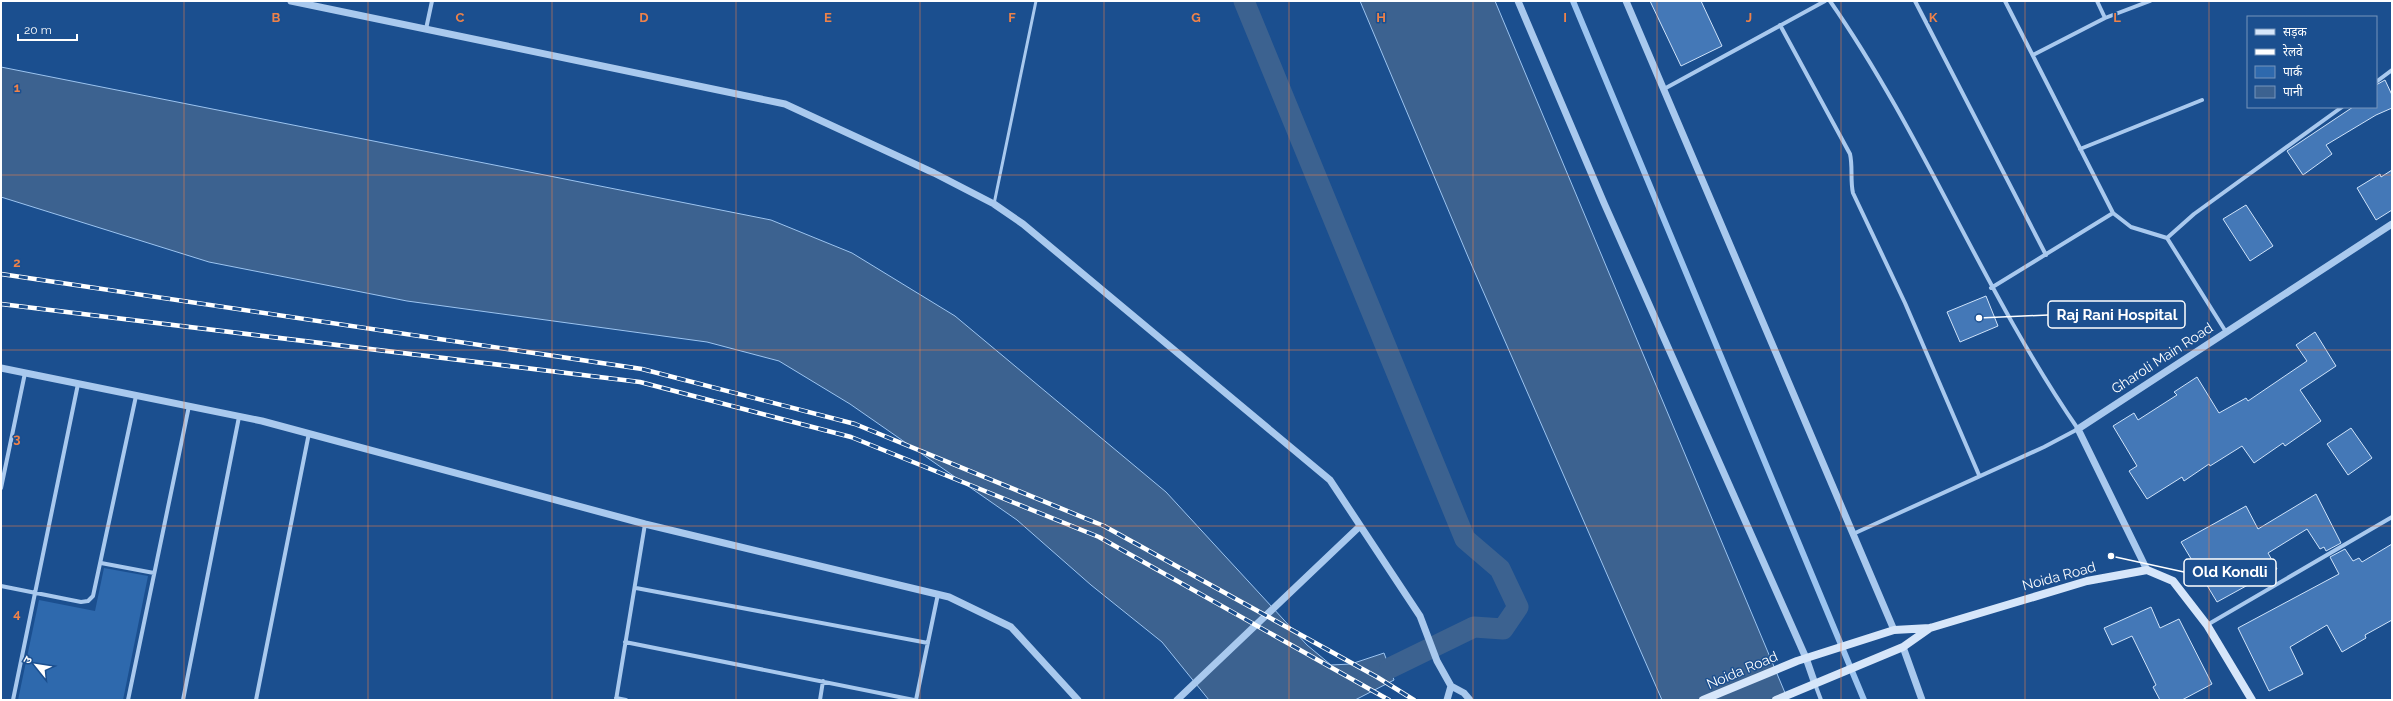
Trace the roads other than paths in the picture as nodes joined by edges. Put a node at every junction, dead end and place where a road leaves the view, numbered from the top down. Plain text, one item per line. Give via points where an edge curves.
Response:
1 (291, 1) edge
2 (432, 1) edge
3 (1036, 1) edge
4 (1518, 1) edge
5 (1626, 1) edge
6 (1825, 1) edge
7 (1830, 1) edge
8 (1915, 1) edge
9 (2005, 1) edge
10 (2097, 1) edge
11 (2150, 1) edge
12 (2105, 18) junction
13 (1780, 26) junction
14 (426, 29) junction
15 (2032, 54) junction
16 (2392, 70) edge
17 (2377, 81) edge
18 (1664, 89) junction
19 (2202, 100) dead end
20 (2341, 108) edge
21 (2080, 149) junction
22 (994, 204) junction
23 (2113, 213) junction
24 (2392, 224) edge
25 (2167, 238) junction
26 (2046, 255) junction
27 (1991, 288) junction
28 (2226, 332) junction
29 (1, 368) edge
30 (25, 373) junction
31 (78, 384) junction
32 (136, 396) junction
33 (189, 406) junction
34 (239, 416) junction
35 (2078, 429) junction
36 (309, 433) junction
37 (1979, 475) junction
38 (1, 488) edge
39 (2392, 517) edge
40 (645, 524) junction
41 (1360, 526) junction
42 (1853, 534) junction
43 (101, 563) junction
44 (2147, 570) junction
45 (154, 573) junction
46 (1, 586) edge
47 (636, 588) junction
48 (35, 592) junction
49 (938, 594) junction
50 (2207, 625) junction
51 (1930, 628) junction
52 (1894, 630) junction
53 (625, 642) junction
54 (928, 643) junction
55 (1903, 647) junction
56 (1801, 660) junction
57 (823, 681) junction
58 (1815, 684) junction
59 (1451, 686) junction
60 (616, 699) edge
61 (13, 700) edge
62 (128, 700) edge
63 (183, 700) edge
64 (256, 700) edge
65 (626, 700) edge
66 (820, 700) edge
67 (915, 700) edge
68 (1078, 700) edge
69 (1177, 700) edge
70 (1447, 700) edge
71 (1470, 700) edge
72 (1703, 700) edge
73 (1776, 700) edge
74 (1821, 700) edge
75 (1922, 700) edge
76 (2252, 700) edge

1 - 14 street
2 - 14 street
3 - 22 lane
4 - 56 street
5 - 18 street
6 - 13 street
7 - 27 street via 1862,47
8 - 26 street
9 - 15 street
10 - 12 street
11 - 12 street
12 - 15 street
13 - 18 street
13 - 37 street via 1850,154 1853,193 1905,303
14 - 22 street via 785,104 934,173
15 - 21 street
16 - 17 street
18 - 42 street
19 - 21 street
20 - 25 street via 2194,214
21 - 23 street
22 - 41 street via 1029,229 1330,480
23 - 25 street via 2131,227
23 - 26 street
24 - 28 street, Gharoli Main Road
25 - 28 street
26 - 27 street
27 - 35 street via 2056,398
28 - 35 street, Gharoli Main Road
29 - 30 street
30 - 31 street
30 - 38 street
31 - 32 street
31 - 48 street
32 - 33 street
32 - 43 street
33 - 34 street
33 - 45 street
34 - 36 street
34 - 63 street
35 - 37 street
35 - 44 street
36 - 40 street
36 - 64 street
37 - 42 street
39 - 50 street
40 - 47 street
40 - 49 street
41 - 59 street via 1420,616 1437,662
41 - 69 street
42 - 52 street
43 - 45 street
43 - 48 street via 93,596 88,601 81,602
44 - 50 main road via 2173,580
44 - 51 main road, Noida Road via 2087,581
45 - 62 street
46 - 48 street
47 - 53 street
47 - 54 street
48 - 61 street
49 - 54 street
49 - 68 street via 1012,627
50 - 76 main road
51 - 52 main road, Noida Road
51 - 55 main road, Noida Road
52 - 56 main road, Noida Road
53 - 57 street
53 - 60 street
54 - 67 street
55 - 58 main road, Noida Road
55 - 75 street
56 - 58 street
56 - 72 main road, Noida Road
57 - 66 street
57 - 67 street
58 - 73 main road, Noida Road
58 - 74 street
59 - 70 street
59 - 71 street via 1464,693
60 - 65 street

